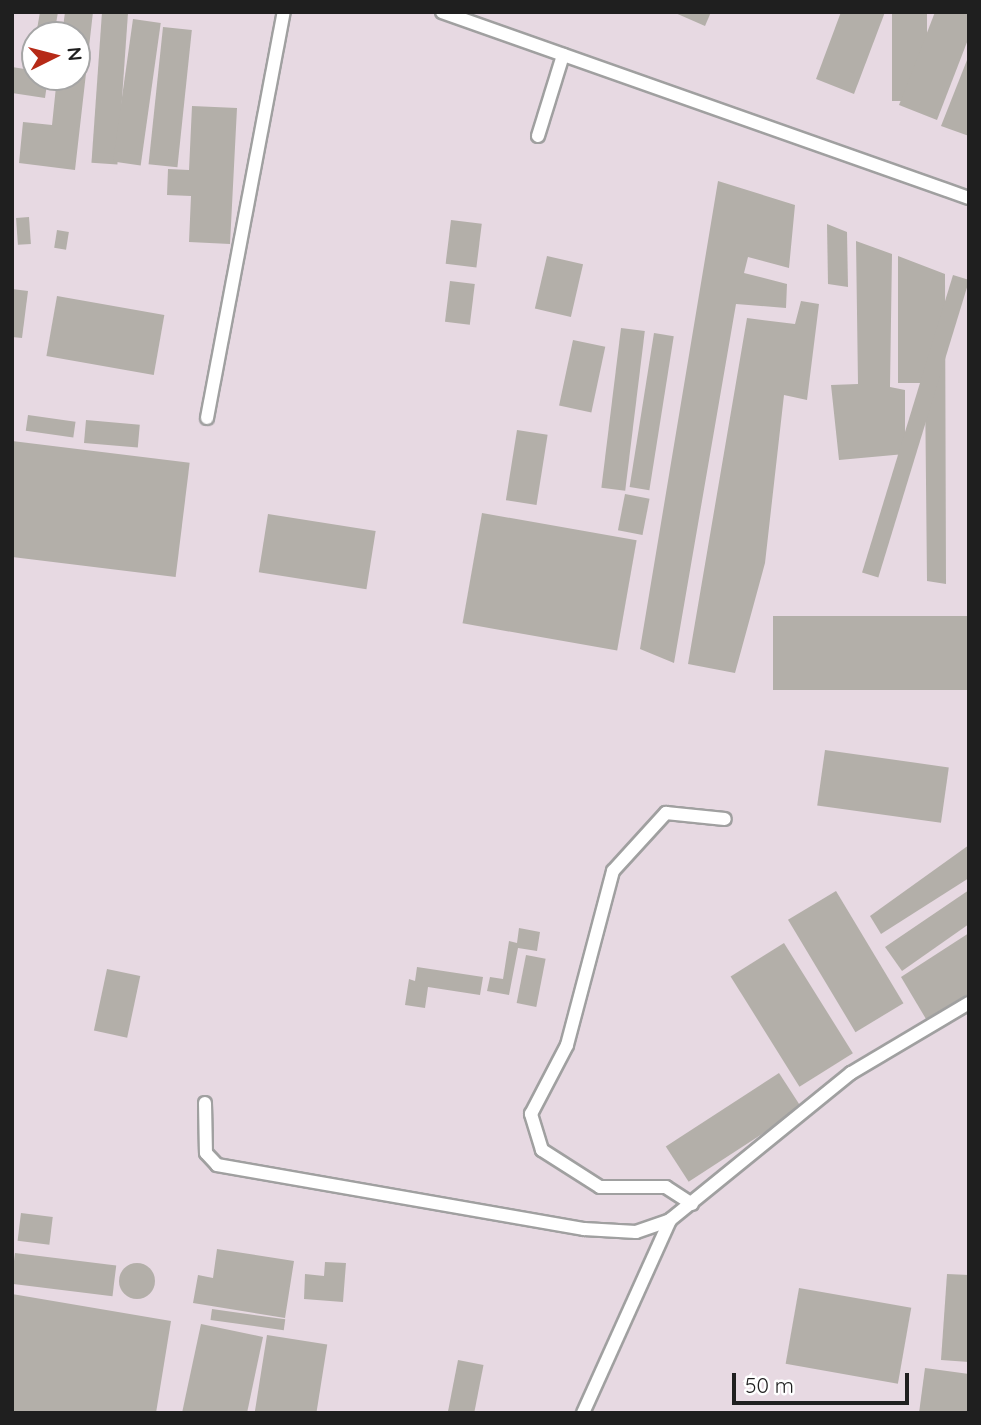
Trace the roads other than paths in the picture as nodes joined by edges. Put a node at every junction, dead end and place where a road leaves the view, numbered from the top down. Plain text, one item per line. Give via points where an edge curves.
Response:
1 (284, 12) edge
2 (442, 12) edge
3 (563, 55) junction
4 (538, 136) dead end
5 (969, 198) edge
6 (207, 418) dead end
7 (725, 819) dead end
8 (969, 1003) edge
9 (205, 1103) dead end
10 (692, 1203) junction
11 (670, 1220) junction
12 (583, 1413) edge

1 - 6 lane
2 - 3 lane
3 - 4 lane
3 - 5 lane
7 - 10 lane via 666,813 613,871 567,1045 531,1114 542,1150 600,1187 666,1187
8 - 10 lane via 851,1073
9 - 11 lane via 206,1153 217,1166 240,1172 584,1229 636,1232
10 - 11 lane
11 - 12 lane

